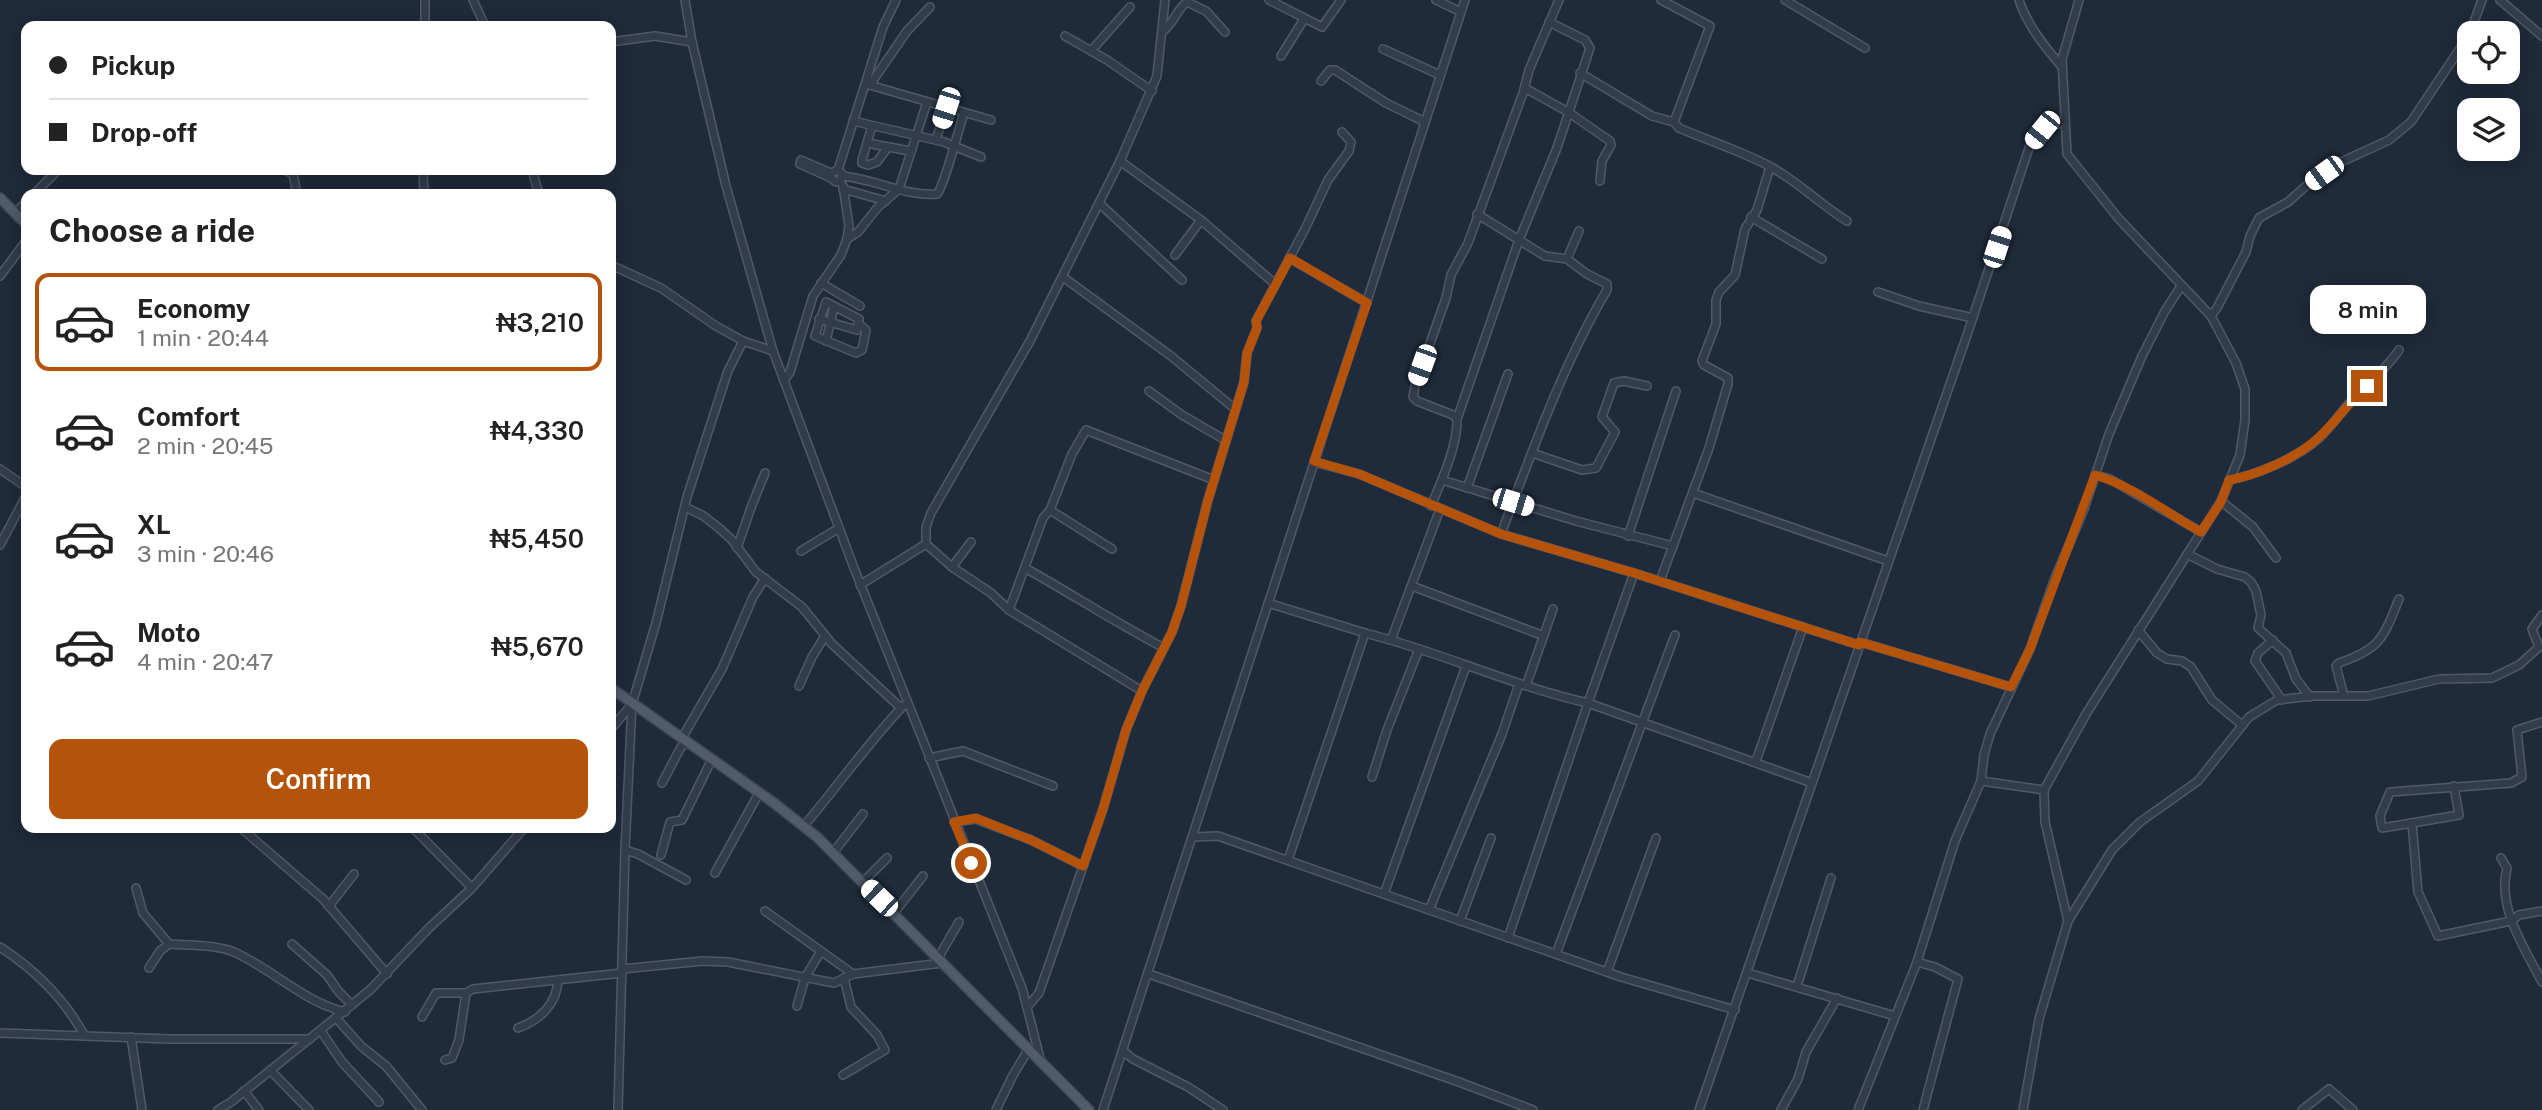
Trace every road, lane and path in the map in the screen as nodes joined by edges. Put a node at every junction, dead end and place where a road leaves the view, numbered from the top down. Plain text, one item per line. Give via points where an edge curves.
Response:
1 (425, 0) edge
2 (473, 0) edge
3 (685, 0) edge
4 (896, 0) edge
5 (1165, 0) edge
6 (1269, 0) edge
7 (1341, 0) edge
8 (1437, 0) edge
9 (1465, 0) edge
10 (1559, 0) edge
11 (1661, 0) edge
12 (1785, 0) edge
13 (2019, 0) edge
14 (2079, 0) edge
15 (2482, 0) edge
16 (2500, 0) edge
17 (930, 7) dead end
18 (1130, 7) dead end
19 (1461, 12) junction
20 (1304, 19) junction
21 (425, 21) edge
22 (483, 21) edge
23 (2475, 21) edge
24 (1549, 23) junction
25 (1162, 32) junction
26 (1225, 32) dead end
27 (1065, 36) dead end
28 (2542, 36) edge
29 (616, 41) edge
30 (692, 42) junction
31 (1865, 48) dead end
32 (1383, 50) dead end
33 (1091, 51) junction
34 (2457, 53) edge
35 (1281, 57) dead end
36 (2063, 68) junction
37 (1580, 74) junction
38 (1440, 75) junction
39 (1321, 81) dead end
40 (868, 85) junction
41 (1524, 88) junction
42 (1152, 91) junction
43 (927, 102) junction
44 (946, 108) junction
45 (1568, 112) junction
46 (964, 113) junction
47 (991, 120) dead end
48 (853, 121) junction
49 (2065, 121) junction
50 (1425, 122) junction
51 (1674, 122) junction
52 (872, 126) junction
53 (1342, 132) dead end
54 (916, 137) junction
55 (936, 140) junction
56 (867, 143) junction
57 (953, 145) junction
58 (888, 147) junction
59 (910, 151) junction
60 (981, 157) dead end
61 (1121, 161) junction
62 (800, 162) dead end
63 (868, 165) junction
64 (1770, 167) junction
65 (53, 175) edge
66 (836, 176) junction
67 (865, 179) junction
68 (1600, 181) dead end
69 (38, 189) edge
70 (843, 189) junction
71 (899, 189) junction
72 (0, 198) edge
73 (886, 201) junction
74 (1100, 204) junction
75 (21, 207) edge
76 (15, 213) junction
77 (1477, 214) junction
78 (1751, 217) junction
79 (21, 219) edge
80 (1201, 220) junction
81 (1847, 221) dead end
82 (1579, 231) dead end
83 (847, 239) junction
84 (1519, 240) junction
85 (21, 248) edge
86 (1175, 255) dead end
87 (1290, 258) junction
88 (1822, 258) dead end
89 (1567, 259) junction
90 (616, 267) edge
91 (0, 276) edge
92 (1063, 277) junction
93 (1182, 280) dead end
94 (821, 284) junction
95 (1275, 284) junction
96 (2181, 286) junction
97 (1878, 292) dead end
98 (834, 293) junction
99 (1367, 303) junction
100 (832, 305) junction
101 (860, 306) dead end
102 (2210, 316) junction
103 (1973, 318) junction
104 (820, 319) junction
105 (830, 324) junction
106 (859, 324) junction
107 (743, 341) junction
108 (826, 341) junction
109 (2399, 350) dead end
110 (773, 351) junction
111 (1508, 374) dead end
112 (784, 381) junction
113 (1647, 386) dead end
114 (1149, 391) dead end
115 (1676, 391) dead end
116 (1235, 409) junction
117 (1457, 419) junction
118 (1225, 440) junction
119 (1532, 453) junction
120 (1314, 461) junction
121 (0, 468) edge
122 (765, 473) dead end
123 (2095, 475) junction
124 (1213, 480) junction
125 (1442, 480) junction
126 (2229, 480) junction
127 (21, 483) edge
128 (1467, 488) junction
129 (1693, 493) junction
130 (1513, 502) junction
131 (2221, 502) junction
132 (21, 505) edge
133 (1431, 506) junction
134 (685, 507) junction
135 (1440, 509) junction
136 (1050, 510) junction
137 (839, 528) junction
138 (2201, 532) junction
139 (1501, 534) junction
140 (1628, 536) junction
141 (971, 542) dead end
142 (926, 544) junction
143 (0, 545) edge
144 (1673, 546) junction
145 (737, 548) junction
146 (1112, 548) dead end
147 (802, 551) dead end
148 (2187, 554) junction
149 (2276, 558) dead end
150 (1888, 561) junction
151 (952, 567) junction
152 (1026, 568) junction
153 (1634, 573) junction
154 (765, 578) junction
155 (1660, 581) junction
156 (860, 585) junction
157 (1412, 586) junction
158 (2399, 599) dead end
159 (1268, 603) junction
160 (1009, 610) junction
161 (1553, 610) dead end
162 (2542, 615) edge
163 (1803, 627) junction
164 (2138, 630) junction
165 (1365, 633) junction
166 (1675, 635) dead end
167 (825, 636) junction
168 (1544, 636) junction
169 (1391, 640) junction
170 (2273, 640) junction
171 (1859, 644) junction
172 (1164, 648) junction
173 (1419, 649) junction
174 (1466, 666) junction
175 (1523, 685) junction
176 (799, 686) dead end
177 (2011, 687) junction
178 (1142, 691) junction
179 (616, 692) edge
180 (2344, 696) junction
181 (2310, 697) junction
182 (2282, 700) junction
183 (1588, 703) junction
184 (632, 704) junction
185 (904, 705) junction
186 (2542, 722) edge
187 (616, 723) edge
188 (1642, 724) junction
189 (2242, 725) junction
190 (685, 740) junction
191 (929, 758) junction
192 (712, 759) junction
193 (1756, 761) junction
194 (1372, 778) dead end
195 (1981, 781) junction
196 (662, 783) dead end
197 (1812, 783) junction
198 (1053, 786) dead end
199 (2455, 786) junction
200 (2045, 790) junction
201 (759, 793) junction
202 (863, 814) dead end
203 (954, 822) junction
204 (2412, 823) junction
205 (803, 827) junction
206 (247, 833) edge
207 (418, 833) edge
208 (519, 833) edge
209 (1192, 837) junction
210 (1491, 838) dead end
211 (1656, 838) dead end
212 (625, 850) junction
213 (833, 853) junction
214 (661, 855) dead end
215 (887, 858) dead end
216 (2501, 858) dead end
217 (1288, 860) junction
218 (1083, 866) junction
219 (715, 873) dead end
220 (355, 874) dead end
221 (923, 876) dead end
222 (1831, 878) dead end
223 (686, 880) dead end
224 (863, 883) junction
225 (136, 888) dead end
226 (472, 888) junction
227 (1384, 894) junction
228 (329, 906) junction
229 (1429, 910) junction
230 (765, 911) dead end
231 (2542, 911) edge
232 (894, 913) junction
233 (1460, 921) junction
234 (2068, 921) junction
235 (2511, 921) junction
236 (959, 922) dead end
237 (1508, 938) junction
238 (169, 944) junction
239 (292, 944) dead end
240 (0, 947) edge
241 (821, 951) junction
242 (1556, 954) junction
243 (940, 960) junction
244 (1917, 962) junction
245 (149, 968) dead end
246 (622, 971) junction
247 (1607, 972) junction
248 (1748, 973) junction
249 (387, 974) junction
250 (853, 974) junction
251 (1149, 974) junction
252 (805, 978) junction
253 (844, 978) junction
254 (558, 980) junction
255 (2542, 982) edge
256 (1797, 986) junction
257 (339, 992) junction
258 (466, 993) junction
259 (1837, 998) junction
260 (352, 1006) junction
261 (797, 1006) dead end
262 (1027, 1007) junction
263 (335, 1010) junction
264 (1735, 1010) junction
265 (345, 1012) junction
266 (1895, 1016) junction
267 (422, 1017) dead end
268 (337, 1019) junction
269 (518, 1028) dead end
270 (321, 1031) junction
271 (0, 1033) edge
272 (84, 1035) junction
273 (131, 1037) junction
274 (311, 1039) junction
275 (1028, 1050) junction
276 (1123, 1051) junction
277 (445, 1060) dead end
278 (1042, 1062) junction
279 (270, 1070) junction
280 (843, 1076) dead end
281 (244, 1091) junction
282 (379, 1102) dead end
283 (142, 1110) edge
284 (218, 1110) edge
285 (259, 1110) edge
286 (309, 1110) edge
287 (422, 1110) edge
288 (618, 1110) edge
289 (996, 1110) edge
290 (1089, 1110) edge
291 (1103, 1110) edge
292 (1223, 1110) edge
293 (1533, 1110) edge
294 (1699, 1110) edge
295 (1781, 1110) edge
296 (1858, 1110) edge
297 (1923, 1110) edge
298 (2023, 1110) edge
299 (2302, 1110) edge
300 (2353, 1110) edge

1 - 21 street
2 - 22 street
3 - 30 street
4 - 40 street via 883,27
5 - 25 street
6 - 20 street
7 - 20 street via 1326,25
8 - 19 street
9 - 19 street
10 - 24 street
11 - 51 street via 1710,26
12 - 31 street
13 - 36 street via 2040,41
14 - 36 street
15 - 23 street
16 - 28 street
17 - 40 street
18 - 33 street
19 - 38 street
20 - 35 street
24 - 37 street via 1584,40 1590,48
24 - 41 street
25 - 26 street via 1187,2 1206,10
25 - 42 street
27 - 33 street
29 - 30 street via 655,36
30 - 110 street via 726,186
32 - 38 street
33 - 42 street
34 - 102 street via 2411,122 2389,140 2339,163 2259,218 2246,252
36 - 49 street
37 - 45 street
37 - 51 street via 1652,116
38 - 50 street
39 - 50 street via 1335,70
40 - 43 street
40 - 48 street
41 - 45 street
41 - 77 street
42 - 61 street
43 - 44 street
43 - 54 street
44 - 46 street
44 - 55 street
45 - 68 street via 1610,141
45 - 84 street
46 - 47 street
46 - 57 street
48 - 52 street
48 - 66 street
49 - 96 street via 2067,154
49 - 103 street via 2042,130 2029,148
50 - 99 street
51 - 64 street
52 - 54 street
52 - 56 street
53 - 87 street via 1351,147 1328,180
54 - 55 street
54 - 59 street
55 - 57 street
56 - 58 street
56 - 63 street via 862,162
57 - 60 street
57 - 71 street via 940,192 917,194
58 - 59 street
58 - 63 street via 877,162
59 - 71 street
61 - 74 street
61 - 80 street
62 - 66 street
63 - 67 street
64 - 78 street
64 - 81 street
65 - 69 street
66 - 67 street
66 - 70 street
67 - 71 street
70 - 73 street
70 - 83 street
71 - 73 street
72 - 76 main road
73 - 83 street
74 - 92 street
74 - 93 street
75 - 76 street
76 - 79 main road
77 - 84 street
77 - 117 street via 1451,275 1413,393 1417,401
78 - 88 street
78 - 129 street via 1735,275 1716,300 1716,324 1702,361 1726,374 1728,384
80 - 86 street
80 - 95 street
82 - 89 street
83 - 94 street
84 - 89 street via 1545,256
84 - 117 street
85 - 91 street
87 - 95 street
87 - 99 street
89 - 119 street via 1607,284 1608,290 1583,335
90 - 107 street via 661,288
92 - 116 street
92 - 142 street via 931,513
94 - 98 street
94 - 112 street
95 - 116 street via 1256,321
96 - 102 street
96 - 123 street via 2142,356
97 - 103 street
98 - 100 street
98 - 101 street
99 - 120 street
100 - 104 street via 826,302
100 - 105 street
100 - 106 street via 859,319
102 - 126 street via 2245,390 2240,455
103 - 150 street
104 - 105 street
104 - 108 street via 815,336
105 - 106 street via 857,330
105 - 108 street
106 - 108 street via 866,330 860,352
107 - 110 street
107 - 134 street via 720,393
109 - 126 street via 2318,439 2253,475
110 - 112 street
111 - 128 street
112 - 137 street
113 - 119 street via 1614,383 1602,417 1615,432 1596,468 1582,470
114 - 118 street
115 - 140 street
116 - 118 street
117 - 125 street
118 - 124 street
119 - 130 street
120 - 133 street via 1359,474
120 - 159 street
121 - 127 street
122 - 145 street
123 - 138 street via 2127,488
123 - 177 street via 2030,649
124 - 136 street via 1086,430
124 - 172 street via 1187,586
125 - 128 street
125 - 133 street
126 - 131 street
128 - 130 street
129 - 144 street
129 - 150 street
130 - 139 street
130 - 140 street
131 - 138 street
131 - 149 street via 2253,527
132 - 143 street
133 - 135 street
134 - 145 street via 710,520
134 - 184 street
135 - 139 street
135 - 157 street
136 - 146 street
136 - 152 street via 1042,518
137 - 147 street
137 - 156 street
138 - 148 street
139 - 153 street
140 - 144 street
141 - 151 street
142 - 151 street
142 - 156 street
144 - 155 street
145 - 154 street
148 - 164 street
148 - 170 street via 2251,582 2261,615 2258,628
150 - 171 street
151 - 160 street
152 - 160 street
152 - 172 street
153 - 155 street
153 - 183 street
154 - 167 street via 802,607
154 - 190 street
155 - 163 street
156 - 185 street
157 - 168 street
157 - 169 street
158 - 180 street via 2375,646 2336,666
159 - 165 street
159 - 209 street
160 - 178 street
161 - 168 street
162 - 180 street via 2532,629 2539,648 2519,665 2492,678 2439,679 2368,696
163 - 171 street
163 - 193 street
164 - 189 street via 2157,653 2191,667 2212,700
164 - 200 street
165 - 169 street
165 - 217 street
166 - 188 street
167 - 176 street
167 - 185 street via 855,667
168 - 175 street
169 - 173 street
170 - 181 street via 2290,658 2290,667
170 - 182 street via 2255,661
171 - 177 street
171 - 197 street
172 - 178 street
173 - 174 street
173 - 194 street
174 - 175 street
174 - 227 street
175 - 183 street
175 - 229 street
177 - 195 street via 1990,734
178 - 218 street
179 - 184 main road
180 - 181 street
181 - 182 street
182 - 189 street
183 - 188 street
183 - 237 street
184 - 187 street
184 - 190 main road
184 - 212 street
185 - 191 street
185 - 205 street
186 - 199 street via 2517,730 2522,777 2511,783
188 - 193 street
188 - 242 street
189 - 234 street via 2198,781 2140,822 2112,850
190 - 192 main road
190 - 196 street
191 - 198 street via 963,751
191 - 203 street
192 - 201 main road
192 - 214 street via 682,820 670,822
193 - 197 street
195 - 200 street
195 - 244 street via 1955,841
197 - 248 street
199 - 204 street via 2459,815
199 - 204 street via 2390,792 2380,816 2382,828
200 - 234 street via 2045,822
201 - 205 main road
201 - 219 street
202 - 213 street
203 - 218 street via 976,818
203 - 262 street
204 - 235 street via 2418,892 2438,936
205 - 213 main road
206 - 228 street
207 - 226 street
208 - 226 street
209 - 217 street via 1218,836
209 - 251 street
210 - 233 street
211 - 247 street
212 - 223 street
212 - 246 street
213 - 224 main road
215 - 224 street
216 - 235 street via 2507,868 2503,882
217 - 227 street
218 - 262 street via 1039,993
220 - 228 street
221 - 232 street
222 - 256 street
224 - 232 main road
225 - 238 street via 143,913
226 - 249 street
227 - 229 street
228 - 249 street
229 - 233 street
230 - 241 street
231 - 235 street
232 - 243 main road
233 - 237 street
234 - 298 street via 2039,1019
235 - 255 street
236 - 243 street
237 - 242 street
238 - 245 street
238 - 263 street via 211,946 237,953
239 - 257 street
240 - 272 street via 54,992
241 - 250 street
241 - 252 street
242 - 247 street
243 - 250 street
243 - 275 main road
244 - 266 street
244 - 297 street via 1958,979
246 - 252 street via 722,961
246 - 254 street
246 - 288 street
247 - 264 street
248 - 256 street
248 - 264 street
249 - 260 street
250 - 253 street
251 - 276 street
251 - 293 street
252 - 253 street via 834,983
252 - 261 street
253 - 280 street via 851,1007 885,1050
254 - 258 street
254 - 269 street via 547,1010
256 - 259 street
257 - 260 street
257 - 263 street
258 - 267 street via 436,992
258 - 277 street via 459,1040 452,1058
259 - 266 street
259 - 295 street via 1806,1052
260 - 265 street
262 - 278 street
263 - 265 street
264 - 294 street
265 - 268 street
266 - 296 street
268 - 270 street
268 - 287 street via 386,1066
270 - 274 street
270 - 282 street
271 - 272 street
272 - 273 street
273 - 274 street
273 - 283 street
274 - 279 street
275 - 278 main road
275 - 289 street
276 - 291 street
276 - 292 street
278 - 290 main road
279 - 281 street
279 - 286 street
281 - 284 street
281 - 285 street
299 - 300 street via 2329,1089

